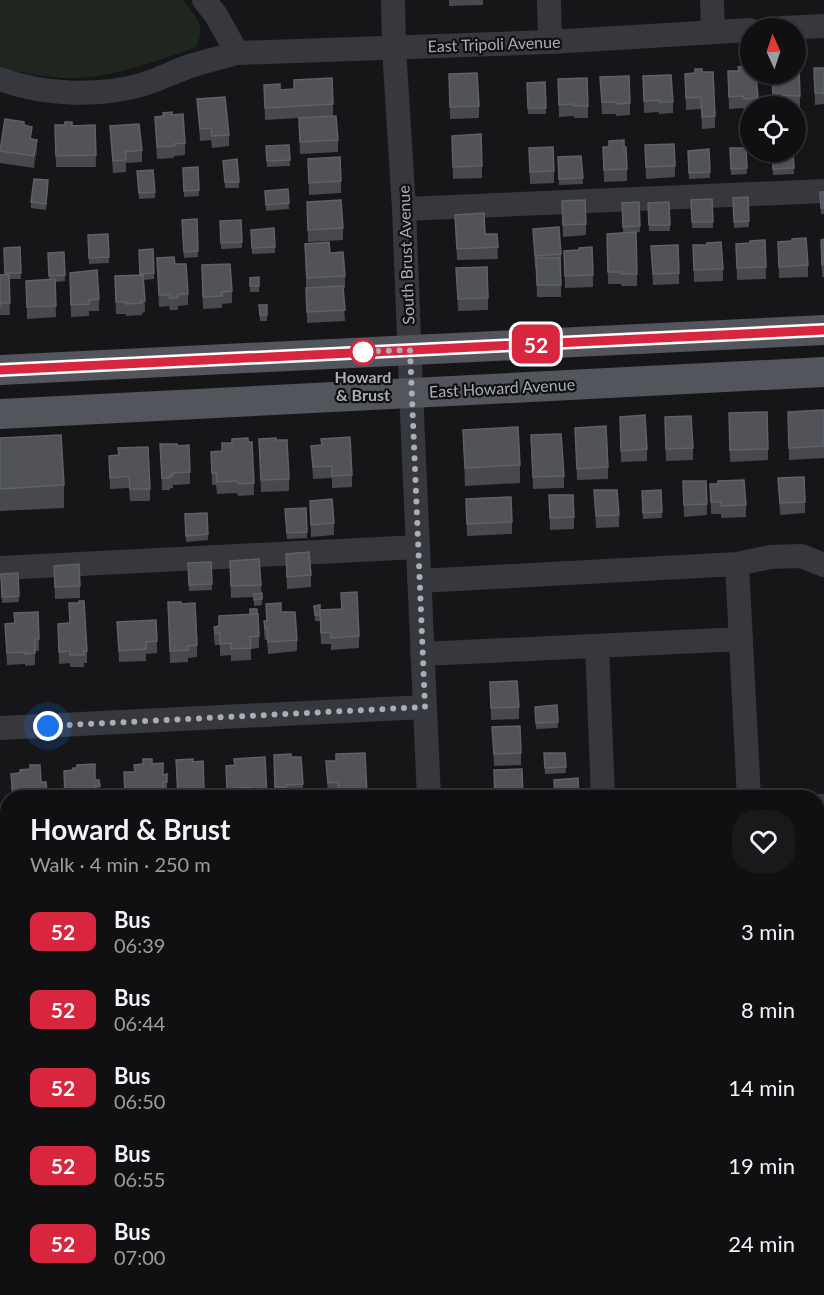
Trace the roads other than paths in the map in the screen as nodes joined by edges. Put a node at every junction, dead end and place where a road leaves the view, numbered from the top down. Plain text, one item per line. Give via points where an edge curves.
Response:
1 (204, 0) edge
2 (393, 0) edge
3 (549, 0) edge
4 (712, 0) edge
5 (824, 26) edge
6 (806, 27) edge
7 (740, 31) edge
8 (713, 32) junction
9 (550, 42) junction
10 (394, 48) junction
11 (237, 53) junction
12 (0, 79) edge
13 (824, 191) edge
14 (404, 209) junction
15 (824, 330) edge
16 (410, 350) junction
17 (99, 365) junction
18 (0, 370) edge
19 (824, 372) edge
20 (411, 393) junction
21 (100, 409) junction
22 (0, 414) edge
23 (418, 548) junction
24 (737, 564) junction
25 (824, 565) edge
26 (0, 568) edge
27 (419, 580) junction
28 (741, 639) junction
29 (597, 646) junction
30 (422, 654) junction
31 (425, 707) junction
32 (0, 728) edge
33 (429, 790) edge
34 (603, 790) edge
35 (749, 790) edge

1 - 11 street
2 - 10 street, South Brust Avenue
3 - 9 street
4 - 8 street
5 - 6 street
7 - 8 street, East Tripoli Avenue
8 - 9 street, East Tripoli Avenue
9 - 10 street, East Tripoli Avenue
10 - 11 street, East Tripoli Avenue
10 - 14 street, South Brust Avenue
11 - 12 street, East Tripoli Avenue via 140,85 94,93 46,90
13 - 14 street
14 - 16 street, South Brust Avenue
15 - 16 main road
16 - 17 main road
16 - 20 street, South Brust Avenue
17 - 18 main road
17 - 21 main road
19 - 20 main road, East Howard Avenue
20 - 21 main road, East Howard Avenue
20 - 23 street, South Brust Avenue
21 - 22 main road, East Howard Avenue
23 - 26 street
23 - 27 street, South Brust Avenue
24 - 25 street via 801,556
24 - 27 street
24 - 28 street
27 - 30 street, South Brust Avenue
28 - 29 street
28 - 35 street
29 - 30 street
29 - 34 street
30 - 31 street, South Brust Avenue
31 - 32 street
31 - 33 street, South Brust Avenue

